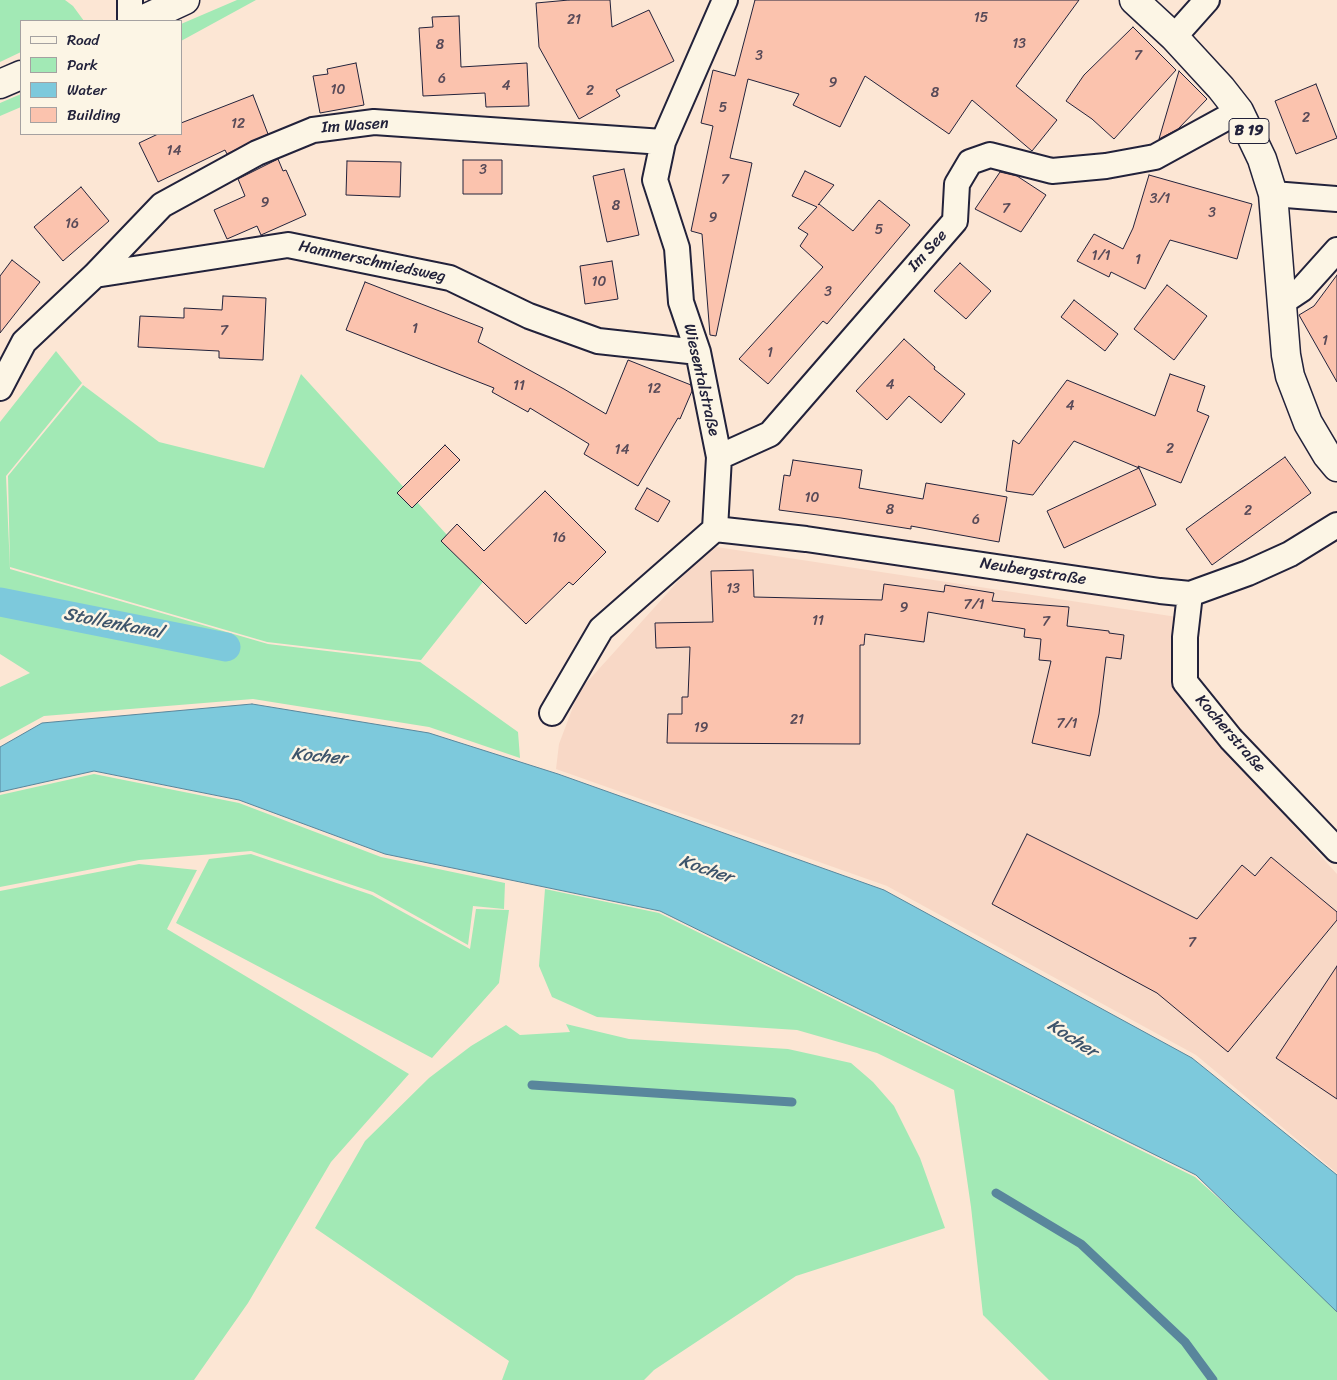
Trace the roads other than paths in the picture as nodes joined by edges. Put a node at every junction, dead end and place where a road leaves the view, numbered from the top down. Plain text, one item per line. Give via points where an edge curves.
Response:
1 (130, 0) edge
2 (185, 0) edge
3 (725, 0) edge
4 (1134, 0) edge
5 (1207, 0) edge
6 (130, 20) edge
7 (142, 20) edge
8 (1174, 37) junction
9 (20, 75) edge
10 (0, 84) edge
11 (1239, 111) junction
12 (663, 142) junction
13 (1273, 194) junction
14 (1337, 199) edge
15 (1337, 250) edge
16 (94, 275) junction
17 (1281, 303) junction
18 (698, 352) junction
19 (0, 388) edge
20 (719, 457) junction
21 (1337, 467) edge
22 (1337, 525) edge
23 (715, 529) junction
24 (1190, 594) junction
25 (552, 713) dead end
26 (1337, 850) edge

1 - 6 street
2 - 7 main road
3 - 12 street, Wiesentalstraße
4 - 8 main road, B 19
5 - 8 street
8 - 11 main road, B 19
9 - 10 main road
11 - 13 main road, B 19 via 1262,159
11 - 20 street, Im See via 1155,157 1052,171 990,155 970,162 957,184 955,221 770,434
12 - 16 street, Im Wasen via 374,122 313,130 257,153 162,206
12 - 18 street, Wiesentalstraße via 655,180 677,248 682,302
13 - 14 street
13 - 17 main road, B 19
15 - 17 street via 1302,288
16 - 18 street, Hammerschmiedsweg via 288,245 450,278 529,316 598,341
16 - 19 street via 24,342
17 - 21 main road, B 19 via 1286,355 1296,395 1308,423
18 - 20 street, Wiesentalstraße
20 - 23 street, Wiesentalstraße
22 - 24 street, Neubergstraße via 1290,554
23 - 24 street, Neubergstraße
23 - 25 street via 601,629
24 - 26 street, Kocherstraße via 1185,637 1185,682 1231,739

